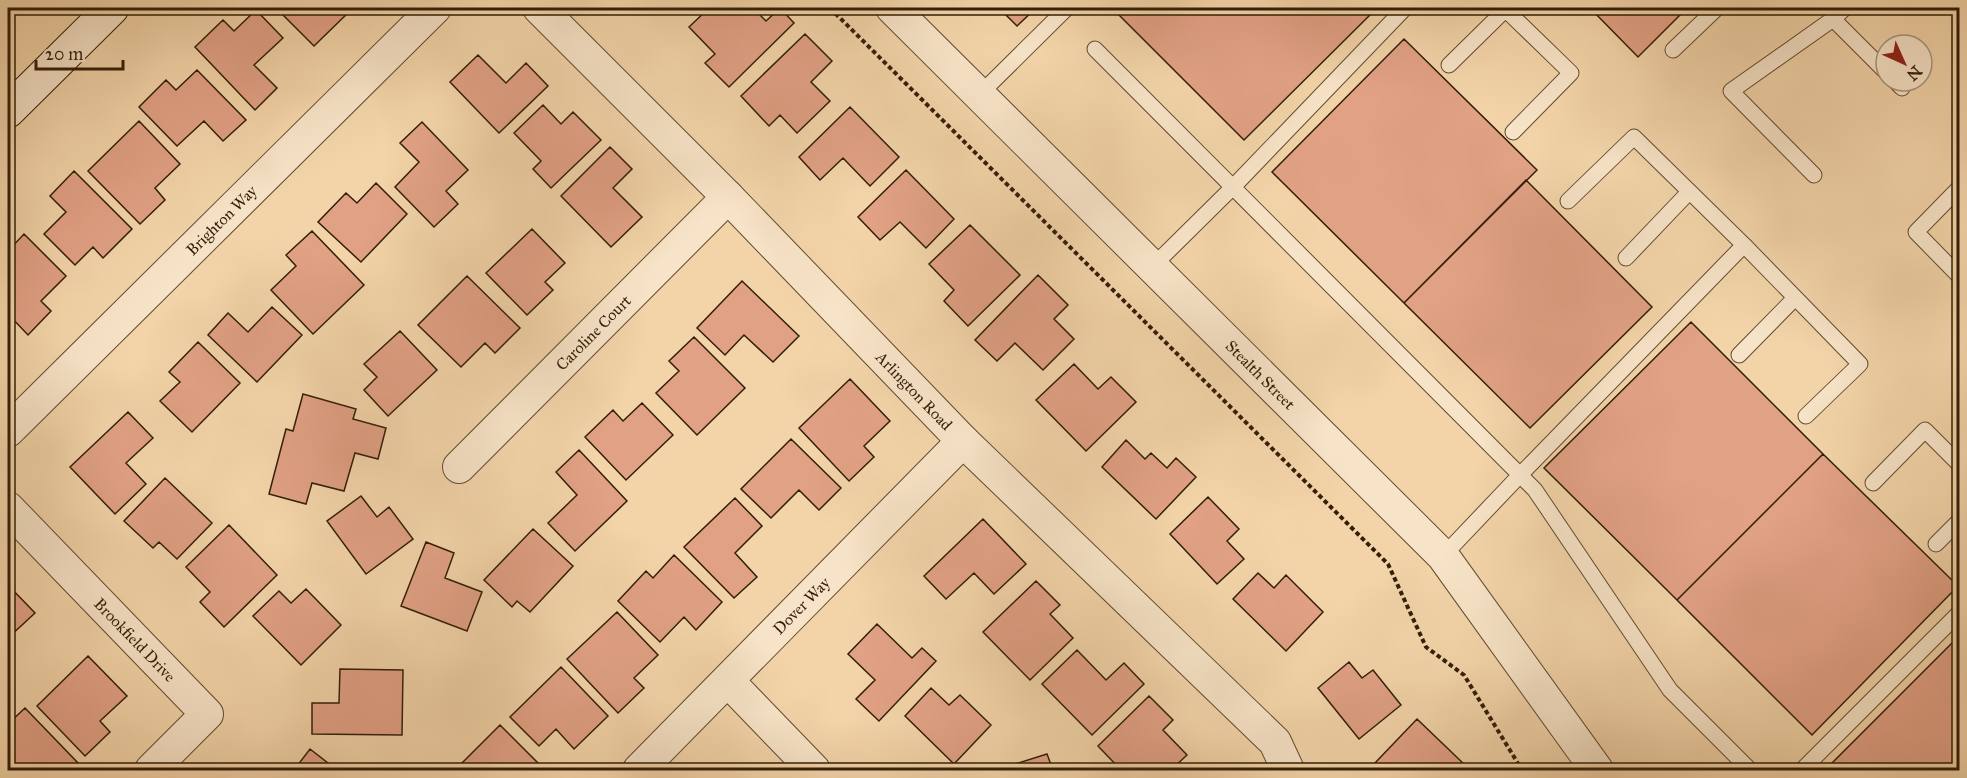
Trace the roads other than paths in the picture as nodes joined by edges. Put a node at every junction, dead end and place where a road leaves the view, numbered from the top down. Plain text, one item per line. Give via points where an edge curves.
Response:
1 (112, 8) edge
2 (435, 8) edge
3 (539, 8) edge
4 (892, 8) edge
5 (1067, 8) edge
6 (1406, 8) edge
7 (1505, 8) edge
8 (1717, 8) edge
9 (1845, 8) edge
10 (1833, 19) junction
11 (1095, 49) dead end
12 (1673, 50) dead end
13 (1874, 60) edge
14 (1449, 65) dead end
15 (980, 94) junction
16 (8, 111) edge
17 (1513, 132) dead end
18 (1814, 175) dead end
19 (1233, 187) junction
20 (1959, 188) edge
21 (1689, 192) junction
22 (728, 197) junction
23 (1568, 201) dead end
24 (1744, 246) junction
25 (1626, 258) dead end
26 (1153, 266) junction
27 (1959, 277) edge
28 (1795, 298) junction
29 (1739, 355) dead end
30 (1806, 416) dead end
31 (8, 431) edge
32 (963, 441) junction
33 (1959, 465) edge
34 (459, 467) dead end
35 (1520, 475) junction
36 (1873, 483) dead end
37 (8, 508) edge
38 (1959, 520) edge
39 (1936, 544) dead end
40 (1443, 556) junction
41 (1959, 612) edge
42 (728, 681) junction
43 (151, 771) edge
44 (639, 771) edge
45 (814, 771) edge
46 (1288, 771) edge
47 (1597, 771) edge
48 (1750, 771) edge
49 (1802, 771) edge

1 - 16 main road
2 - 31 street, Brighton Way
3 - 22 street, Arlington Road
4 - 15 street, Stealth Street
5 - 15 lane
6 - 19 lane
7 - 14 lane
7 - 17 lane via 1571,73
8 - 12 lane
9 - 10 lane
10 - 13 lane
10 - 18 lane via 1731,91
11 - 19 lane
15 - 26 street, Stealth Street
19 - 26 lane
19 - 35 lane
20 - 27 lane via 1916,232
21 - 23 lane via 1634,137
21 - 24 lane
21 - 25 lane
22 - 32 street, Arlington Road
22 - 34 street, Caroline Court
24 - 28 lane
24 - 35 lane
26 - 40 street, Stealth Street
28 - 29 lane
28 - 30 lane via 1860,363
32 - 42 street, Dover Way
32 - 46 street, Arlington Road via 1275,742
33 - 36 lane via 1925,430
35 - 40 lane
35 - 48 lane via 1535,490 1671,690
37 - 43 street, Brookfield Drive via 207,714
38 - 39 lane
40 - 47 street, Stealth Street
41 - 49 lane
42 - 44 street, Dover Way
42 - 45 street

